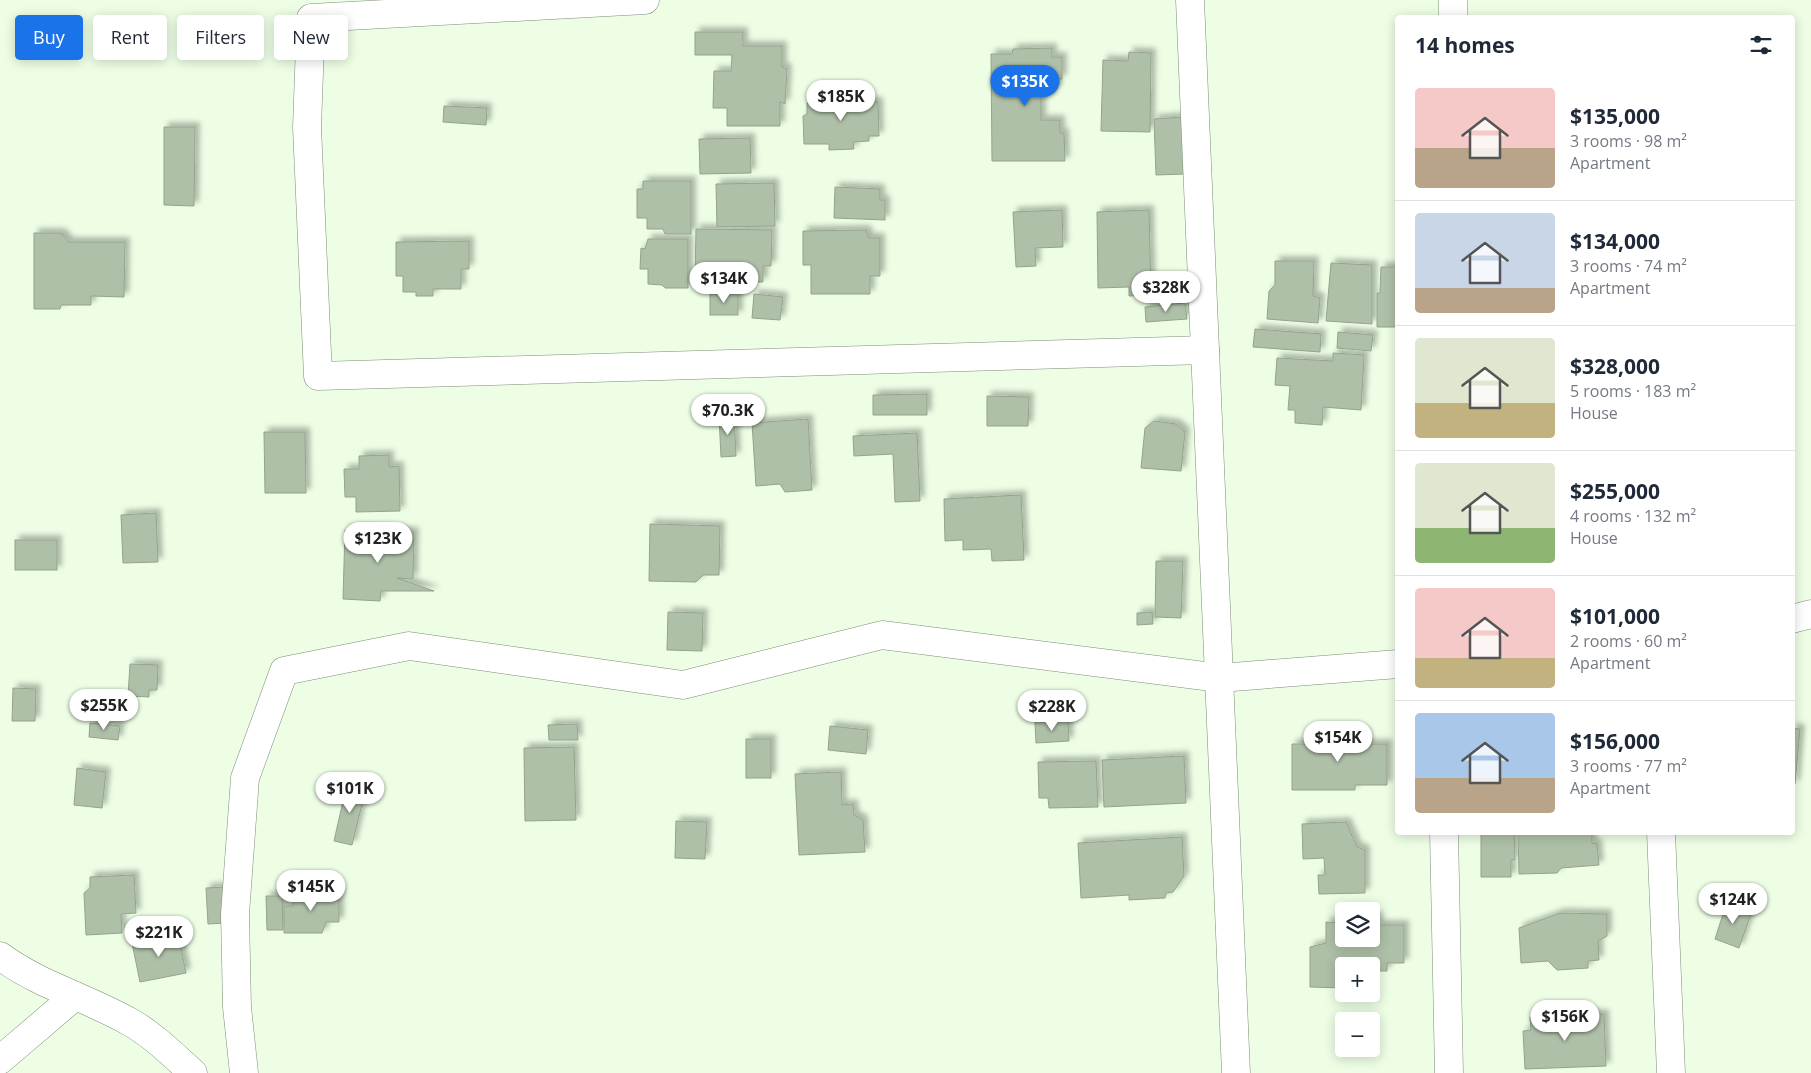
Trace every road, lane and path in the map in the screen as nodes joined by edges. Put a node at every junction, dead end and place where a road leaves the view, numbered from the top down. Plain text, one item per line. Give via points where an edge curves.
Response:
1 (645, 0) edge
2 (1190, 0) edge
3 (1453, 0) edge
4 (1453, 15) edge
5 (1205, 350) junction
6 (1811, 614) edge
7 (1795, 618) edge
8 (1395, 664) edge
9 (1220, 678) junction
10 (1444, 835) edge
11 (1661, 835) edge
12 (0, 956) edge
13 (75, 996) junction
14 (0, 1060) edge
15 (193, 1073) edge
16 (244, 1073) edge
17 (1236, 1073) edge
18 (1449, 1073) edge
19 (1671, 1073) edge

1 - 5 street via 311,18 307,127 318,376
2 - 5 street
3 - 4 street
5 - 9 street
6 - 7 street
8 - 9 street
9 - 16 street via 882,635 683,684 409,646 284,671 245,778 235,914
9 - 17 street
10 - 18 street
11 - 19 street
12 - 13 street via 18,969
13 - 14 street
13 - 15 street via 131,1022

